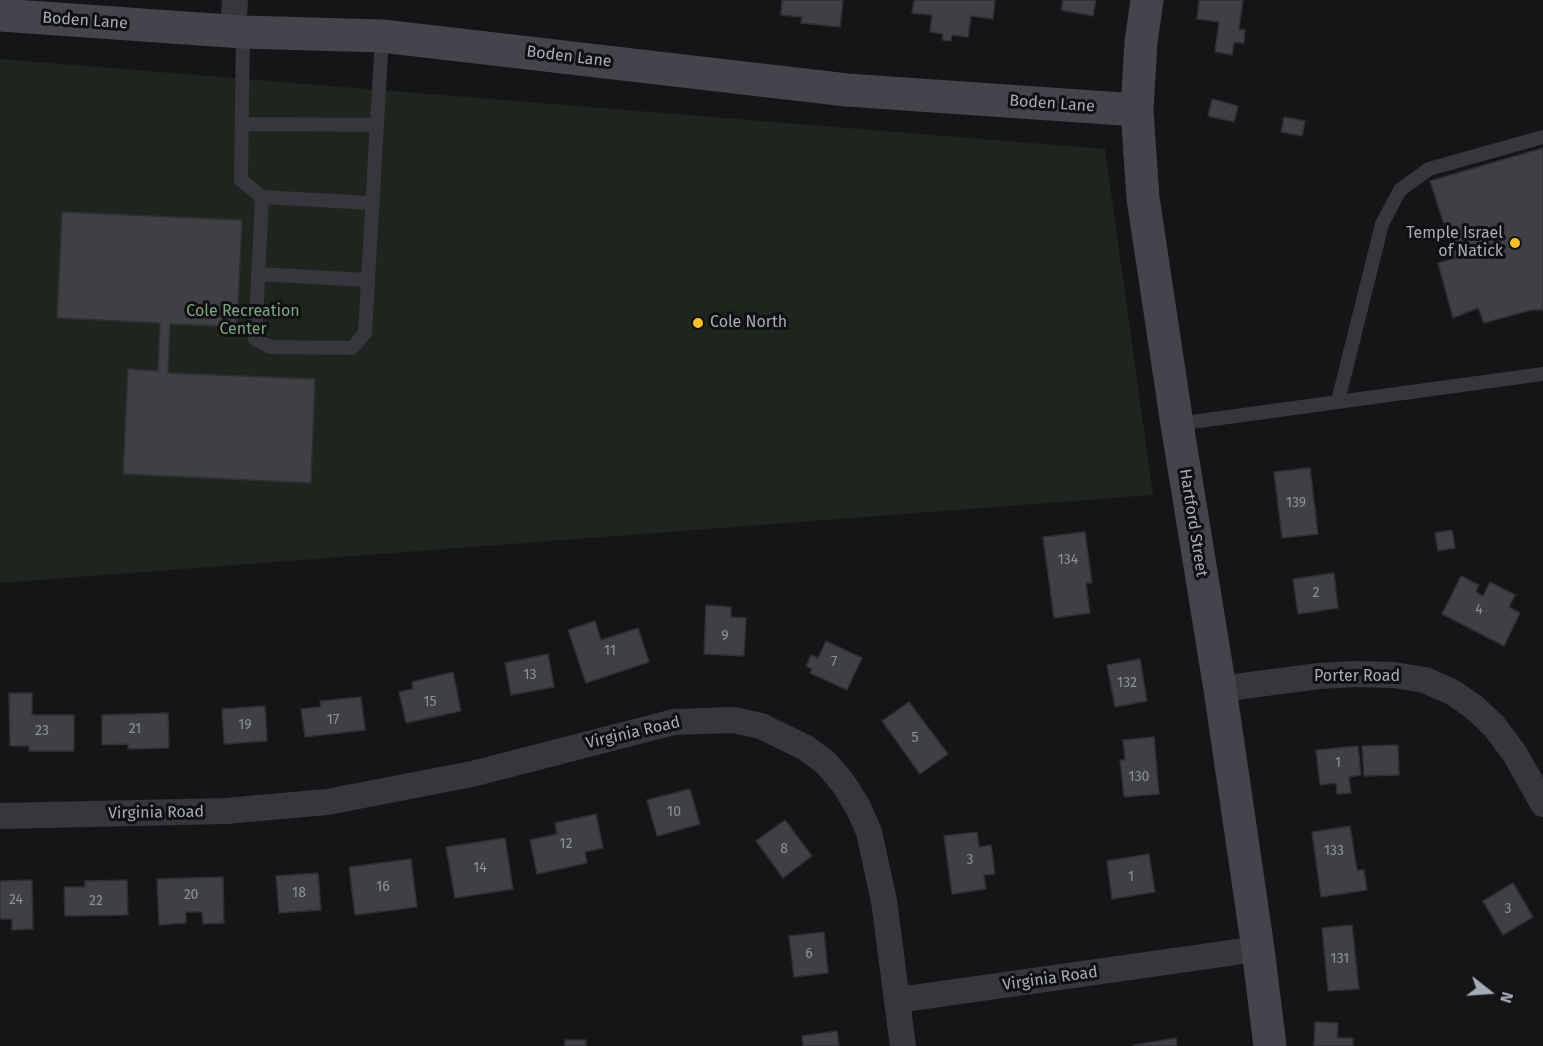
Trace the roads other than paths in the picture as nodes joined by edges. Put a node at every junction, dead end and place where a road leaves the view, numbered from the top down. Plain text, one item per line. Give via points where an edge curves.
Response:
1 (1147, 0) edge
2 (0, 15) edge
3 (237, 21) edge
4 (382, 36) junction
5 (1137, 110) junction
6 (242, 124) junction
7 (376, 125) junction
8 (1543, 136) edge
9 (262, 197) junction
10 (371, 203) junction
11 (258, 274) junction
12 (368, 280) junction
13 (1543, 374) edge
14 (1338, 401) junction
15 (1177, 424) junction
16 (1220, 689) junction
17 (1543, 804) edge
18 (0, 816) edge
19 (1258, 949) junction
20 (898, 1000) junction
21 (903, 1046) edge
22 (1270, 1046) edge

1 - 5 street, Hartford Street
2 - 3 street, Boden Lane
3 - 4 street, Boden Lane
3 - 6 lane
4 - 5 street, Boden Lane via 847,90
4 - 7 lane
5 - 15 street, Hartford Street via 1143,198
6 - 7 lane
6 - 9 lane via 241,180
7 - 10 lane
8 - 14 lane via 1429,169 1400,190 1382,224
9 - 10 lane
9 - 11 lane
10 - 12 lane
11 - 12 lane
11 - 12 lane via 255,339 270,347 352,348 365,333
13 - 14 lane
14 - 15 lane
15 - 16 street, Hartford Street
16 - 17 street, Porter Road via 1356,674 1425,680 1452,692 1494,726
16 - 19 street, Hartford Street
18 - 20 street, Virginia Road via 226,811 327,802 472,774 674,722 733,720 761,726 806,748 826,763 858,807 877,864
19 - 20 street, Virginia Road
19 - 22 street, Hartford Street
20 - 21 street

